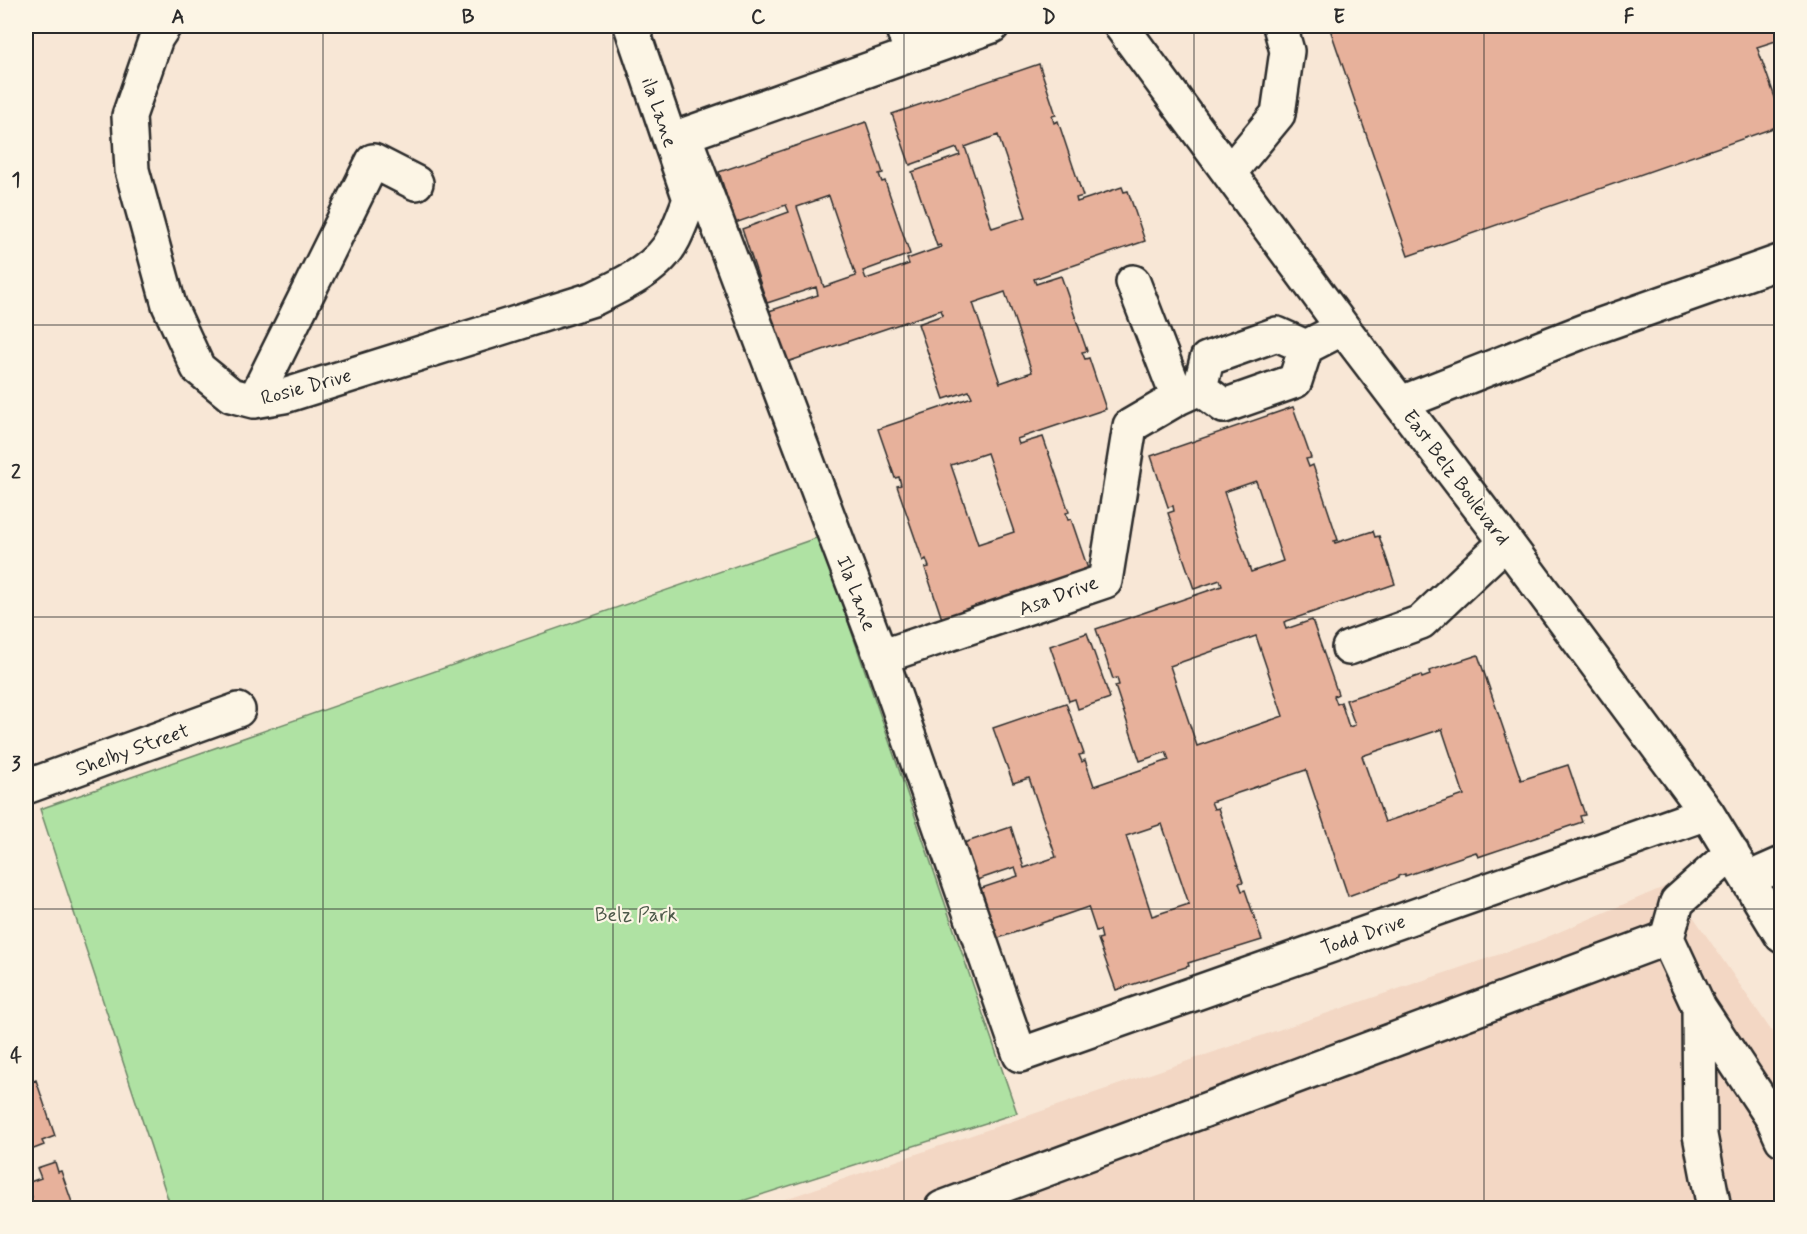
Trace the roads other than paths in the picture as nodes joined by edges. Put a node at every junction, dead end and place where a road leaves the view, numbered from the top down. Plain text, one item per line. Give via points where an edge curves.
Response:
1 (164, 26) edge
2 (631, 26) edge
3 (993, 26) edge
4 (1121, 26) edge
5 (1280, 26) edge
6 (907, 40) edge
7 (1230, 172) junction
8 (416, 183) dead end
9 (690, 199) joint
10 (1782, 261) edge
11 (1133, 282) dead end
12 (1343, 328) junction
13 (1306, 347) junction
14 (1189, 393) junction
15 (254, 401) junction
16 (1401, 403) junction
17 (1506, 542) junction
18 (1349, 648) dead end
19 (881, 657) junction
20 (238, 710) dead end
21 (26, 787) edge
22 (1707, 813) junction
23 (1782, 864) edge
24 (1740, 866) junction
25 (1782, 936) edge
26 (1667, 938) junction
27 (1699, 1007) junction
28 (1020, 1055) joint
29 (1782, 1139) edge
30 (942, 1209) edge
31 (1714, 1209) edge

1 - 15 street, Rosie Drive via 156,38 129,116 132,170 169,305 198,368 231,395
2 - 9 street, ila Lane
3 - 6 street
4 - 7 street, East Belz Boulevard
5 - 7 street via 1287,51 1278,114
6 - 19 street, Ila Lane via 684,135
7 - 12 street, East Belz Boulevard
8 - 15 street via 373,161
9 - 15 street, Rosie Drive via 674,240 656,263 593,299 284,396
10 - 16 street via 1584,331
11 - 14 street
12 - 13 street
12 - 16 street, East Belz Boulevard
13 - 14 street via 1277,334 1207,359
13 - 14 street via 1295,381 1224,406
14 - 19 street, Asa Drive via 1130,426 1105,581
16 - 17 street, East Belz Boulevard
17 - 18 street via 1421,622
17 - 22 street, East Belz Boulevard
19 - 28 street, Ila Lane
20 - 21 street, Shelby Street
22 - 24 street, East Belz Boulevard
22 - 28 street, Todd Drive
23 - 24 street
24 - 25 street, East Belz Boulevard
24 - 26 street via 1677,902
26 - 27 street
26 - 30 street
27 - 29 street via 1773,1119
27 - 31 street via 1700,1135

